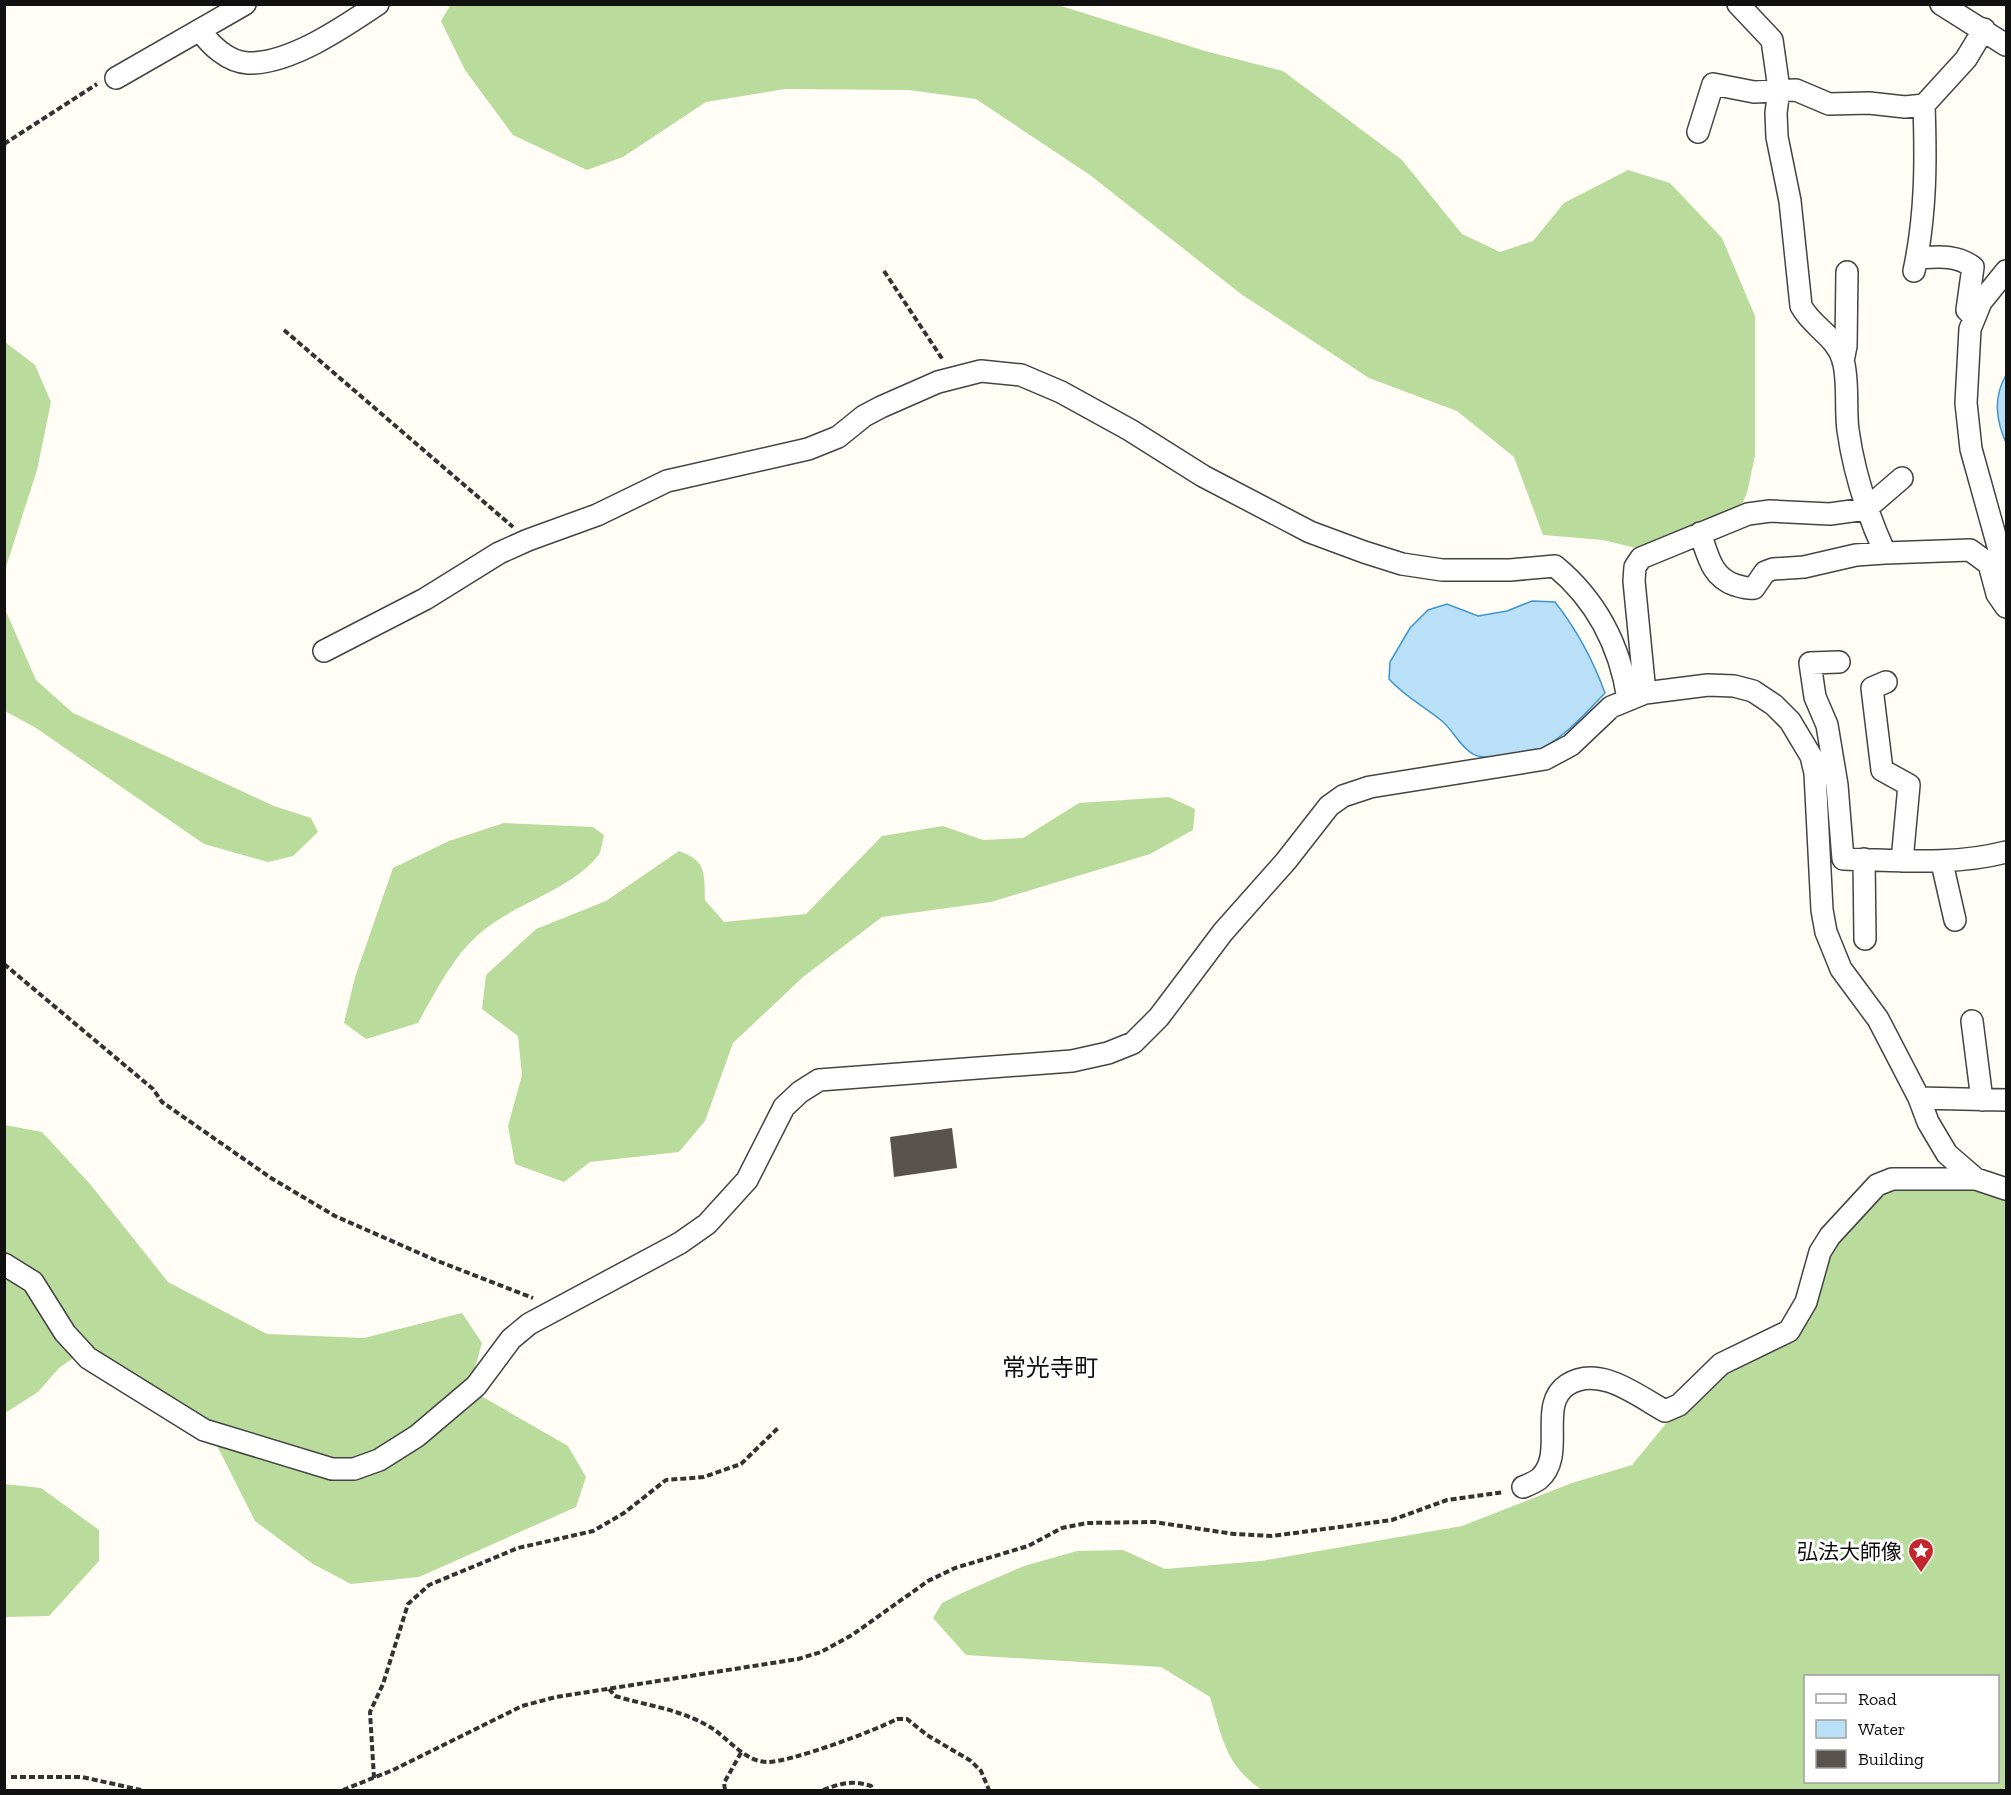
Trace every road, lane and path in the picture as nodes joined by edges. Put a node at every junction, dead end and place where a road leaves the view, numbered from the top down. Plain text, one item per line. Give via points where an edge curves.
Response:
1 (245, 4) edge
2 (378, 4) edge
3 (1738, 4) edge
4 (1941, 4) edge
5 (1964, 10) edge
6 (1984, 29) junction
7 (200, 30) junction
8 (2007, 45) edge
9 (116, 78) joint
10 (1779, 89) junction
11 (1924, 105) junction
12 (1698, 132) dead end
13 (4, 144) edge
14 (884, 271) dead end
15 (2007, 271) edge
16 (1847, 272) dead end
17 (1974, 317) junction
18 (284, 330) dead end
19 (1843, 361) junction
20 (955, 378) junction
21 (1902, 478) dead end
22 (1866, 509) junction
23 (1700, 533) junction
24 (528, 540) junction
25 (1885, 553) junction
26 (2007, 575) edge
27 (2007, 607) edge
28 (324, 651) dead end
29 (1839, 662) dead end
30 (1886, 682) dead end
31 (1637, 696) junction
32 (2007, 852) edge
33 (1864, 860) junction
34 (1902, 861) junction
35 (1942, 863) junction
36 (1955, 920) dead end
37 (1865, 939) dead end
38 (4, 964) edge
39 (1971, 1021) dead end
40 (1919, 1098) junction
41 (1982, 1100) junction
42 (2007, 1100) edge
43 (1976, 1179) junction
44 (2007, 1189) edge
45 (4, 1264) edge
46 (562, 1307) junction
47 (778, 1428) dead end
48 (1522, 1487) joint
49 (609, 1689) junction
50 (742, 1751) junction
51 (11, 1777) dead end
52 (374, 1778) junction
53 (141, 1791) edge
54 (343, 1791) edge
55 (725, 1791) edge
56 (823, 1791) edge
57 (873, 1791) edge
58 (989, 1791) edge

1 - 7 street
2 - 7 street via 297,51 263,61 246,63 230,57 208,42
3 - 10 street via 1772,40
4 - 5 street
5 - 6 street
6 - 8 street
6 - 11 street via 1966,59
7 - 9 street
9 - 13 path via 71,98
10 - 11 street via 1796,90 1829,104
10 - 12 street via 1754,92 1713,84
10 - 19 street via 1777,137 1790,201 1801,306 1805,315 1834,342
11 - 17 street via 1926,178 1915,264 1953,257 1973,267 1966,300 1967,310
14 - 20 path
15 - 17 street via 1981,302
16 - 19 street
17 - 26 street via 1968,346 1966,403 1971,449
18 - 24 path
19 - 22 street via 1848,429
20 - 24 street via 881,407 838,437 808,449 667,481 597,515
20 - 31 street via 981,371 1021,375 1061,392 1203,476 1310,532 1402,564 1442,570 1555,566 1576,584 1600,617
21 - 22 street
22 - 23 street via 1748,514
22 - 25 street
23 - 25 street via 1718,577 1748,589 1773,569
23 - 31 street via 1641,558 1635,567
24 - 28 street
25 - 27 street via 1970,550 1989,564 1997,594
29 - 33 street via 1810,663 1815,698 1827,725 1843,859
30 - 34 street via 1872,688 1882,770 1909,785
31 - 40 street via 1708,685 1734,686 1753,691 1774,705 1803,739 1815,773 1826,932 1841,969 1878,1019
31 - 46 street via 1611,707 1571,745 1545,759 1371,787 1343,796 1329,806 1223,932 1159,1017 1133,1043 1072,1061 819,1080 784,1107 747,1180 707,1224 680,1243
32 - 35 street
33 - 34 street
33 - 37 street
34 - 35 street
35 - 36 street
38 - 46 path via 153,1089 162,1102 271,1178 335,1216 517,1294
39 - 41 street
40 - 41 street
40 - 43 street via 1947,1154
41 - 42 street
43 - 44 street
43 - 48 street via 1892,1179 1877,1185 1820,1252 1806,1302 1789,1331 1721,1364 1679,1405 1665,1411 1615,1383 1599,1378 1573,1381 1560,1390 1554,1403 1550,1460 1540,1478
45 - 46 street via 33,1282 65,1333 88,1358 204,1430 332,1469 354,1469 379,1460 417,1436 476,1386 511,1339 529,1324
47 - 52 path via 741,1464 725,1472 666,1480 593,1531 518,1548 417,1593 408,1604 370,1712
48 - 49 path via 1447,1500 1392,1520 1272,1536 1154,1522 1087,1522 1062,1527 1028,1546 955,1568 928,1581 821,1652
49 - 50 path via 615,1696 684,1713
49 - 52 path via 522,1706
50 - 55 path via 724,1783
50 - 58 path via 767,1762 907,1719 971,1761 981,1771
51 - 53 path via 82,1777
52 - 54 path
56 - 57 path via 841,1783 858,1782 871,1786

